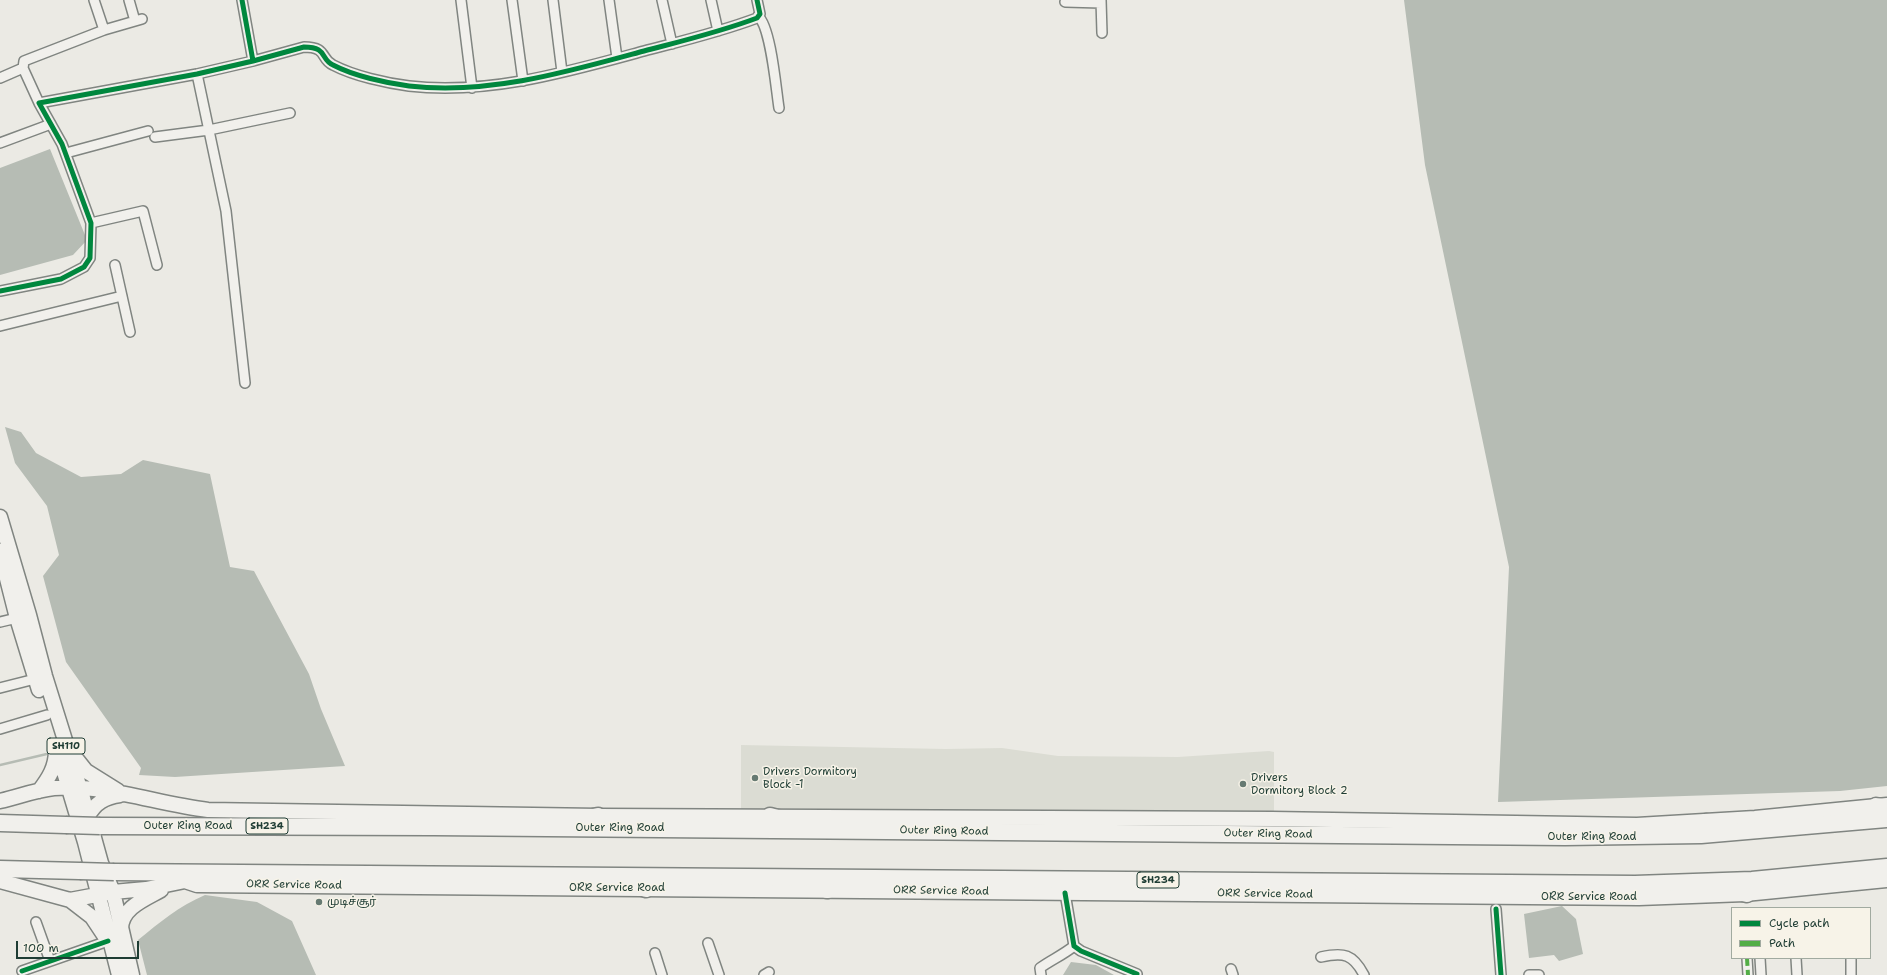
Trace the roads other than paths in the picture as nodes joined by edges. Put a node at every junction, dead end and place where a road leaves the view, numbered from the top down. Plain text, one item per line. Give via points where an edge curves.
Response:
1 (94, 0) edge
2 (129, 0) edge
3 (242, 0) edge
4 (461, 0) edge
5 (512, 0) edge
6 (553, 0) edge
7 (609, 0) edge
8 (662, 0) edge
9 (711, 0) edge
10 (757, 0) edge
11 (1101, 1) edge
12 (1066, 2) dead end
13 (758, 16) junction
14 (104, 30) junction
15 (718, 31) junction
16 (1102, 33) dead end
17 (672, 44) junction
18 (617, 58) junction
19 (253, 61) junction
20 (23, 68) junction
21 (562, 72) junction
22 (197, 74) junction
23 (0, 78) edge
24 (523, 80) junction
25 (472, 88) junction
26 (39, 103) junction
27 (779, 108) dead end
28 (290, 113) dead end
29 (51, 124) junction
30 (209, 130) junction
31 (0, 143) edge
32 (66, 153) junction
33 (91, 223) junction
34 (115, 265) dead end
35 (157, 265) dead end
36 (0, 291) edge
37 (122, 296) junction
38 (0, 326) edge
39 (130, 332) dead end
40 (245, 383) dead end
41 (0, 517) edge
42 (0, 551) edge
43 (17, 618) junction
44 (0, 622) edge
45 (40, 678) junction
46 (0, 688) edge
47 (47, 715) junction
48 (0, 729) edge
49 (60, 741) junction
50 (75, 789) junction
51 (39, 791) junction
52 (125, 794) junction
53 (0, 801) edge
54 (1883, 806) edge
55 (598, 816) junction
56 (770, 816) junction
57 (1887, 819) edge
58 (94, 821) junction
59 (1706, 822) junction
60 (0, 823) edge
61 (547, 828) junction
62 (824, 830) junction
63 (1658, 836) junction
64 (1887, 867) edge
65 (0, 869) edge
66 (603, 875) junction
67 (872, 878) junction
68 (1887, 880) edge
69 (0, 881) edge
70 (1696, 882) junction
71 (172, 884) junction
72 (646, 889) junction
73 (827, 890) junction
74 (112, 892) junction
75 (1065, 892) junction
76 (98, 894) junction
77 (1747, 894) junction
78 (70, 900) junction
79 (1496, 909) dead end
80 (36, 922) dead end
81 (120, 930) junction
82 (108, 941) junction
83 (708, 943) dead end
84 (1074, 946) junction
85 (655, 953) dead end
86 (1321, 956) dead end
87 (1747, 959) edge
88 (1760, 959) edge
89 (1796, 959) edge
90 (1851, 959) edge
91 (50, 961) junction
92 (118, 969) edge
93 (22, 971) dead end
94 (1137, 974) edge
95 (132, 975) edge
96 (662, 975) edge
97 (720, 975) edge
98 (1041, 975) edge
99 (1364, 975) edge
100 (1501, 975) edge
101 (1529, 975) edge
102 (1539, 975) edge
103 (1748, 975) edge
104 (1761, 975) edge
105 (1797, 975) edge
106 (1851, 975) edge

1 - 14 street
2 - 14 street via 138,20
3 - 19 street
4 - 25 street
5 - 24 street
6 - 21 street
7 - 18 street
8 - 17 street
9 - 15 street
10 - 13 street via 760,14
11 - 12 street
11 - 16 street
13 - 15 street
13 - 27 street via 762,19 768,37
14 - 20 street via 24,61
15 - 17 street
17 - 18 street
18 - 21 street
19 - 22 street
19 - 25 street via 311,47 318,49 331,65 384,82 410,86
20 - 23 street
20 - 26 street
21 - 24 street
22 - 26 street
22 - 30 street
24 - 25 street
26 - 29 street
28 - 30 street
29 - 31 street
29 - 32 street
30 - 32 street via 152,134
30 - 40 street via 226,211
32 - 33 street
33 - 35 street via 143,211
33 - 36 street via 90,258 84,266 61,278
34 - 37 street
37 - 38 street
37 - 39 street
41 - 45 main road, SH110 via 29,615
42 - 43 main road, SH110
43 - 44 street
43 - 45 main road, SH110
45 - 46 street
45 - 47 main road, SH110
45 - 49 main road, SH110
47 - 48 street
47 - 49 main road, SH110
49 - 50 main road, SH110
49 - 51 main road via 54,766
49 - 52 main road via 86,771
50 - 51 main road
50 - 52 main road
50 - 58 main road, SH110
50 - 76 main road, SH110
51 - 53 main road
52 - 55 main road via 186,808 208,810
52 - 58 main road via 105,799 95,806
54 - 59 main road
55 - 56 main road
55 - 61 highway
56 - 59 main road via 1637,824
56 - 62 highway
57 - 63 highway, Outer Ring Road / SH234 via 1748,832
58 - 60 highway, Outer Ring Road / SH234, bridge via 66,825
58 - 61 highway, Outer Ring Road / SH234
58 - 74 main road, SH110 via 101,863
59 - 63 highway
61 - 62 highway, Outer Ring Road / SH234
62 - 63 highway, Outer Ring Road / SH234
64 - 70 highway, SH234 via 1752,880
65 - 66 highway, SH234, bridge
66 - 67 highway, SH234
66 - 72 highway
67 - 70 highway, SH234 via 1599,884
67 - 73 highway
68 - 77 main road, ORR Service Road
69 - 78 main road, ORR Service Road
70 - 77 highway
71 - 72 main road, ORR Service Road via 185,881 197,885
71 - 74 main road, ORR Service Road
71 - 81 main road via 134,905 124,916
72 - 73 main road, ORR Service Road
73 - 75 main road, ORR Service Road
74 - 76 main road, ORR Service Road
74 - 81 main road, SH110
75 - 77 main road, ORR Service Road via 1639,898
75 - 84 street
76 - 78 main road, ORR Service Road
76 - 92 main road, SH110
78 - 82 main road via 92,917
79 - 100 street
80 - 91 street
81 - 95 main road, SH110
82 - 91 street
82 - 92 main road
83 - 97 street
84 - 94 street
84 - 98 street via 1040,968
85 - 96 street
86 - 99 street via 1345,954 1357,963
87 - 103 street
88 - 104 street
89 - 105 street
90 - 106 street
91 - 93 street
101 - 102 street

